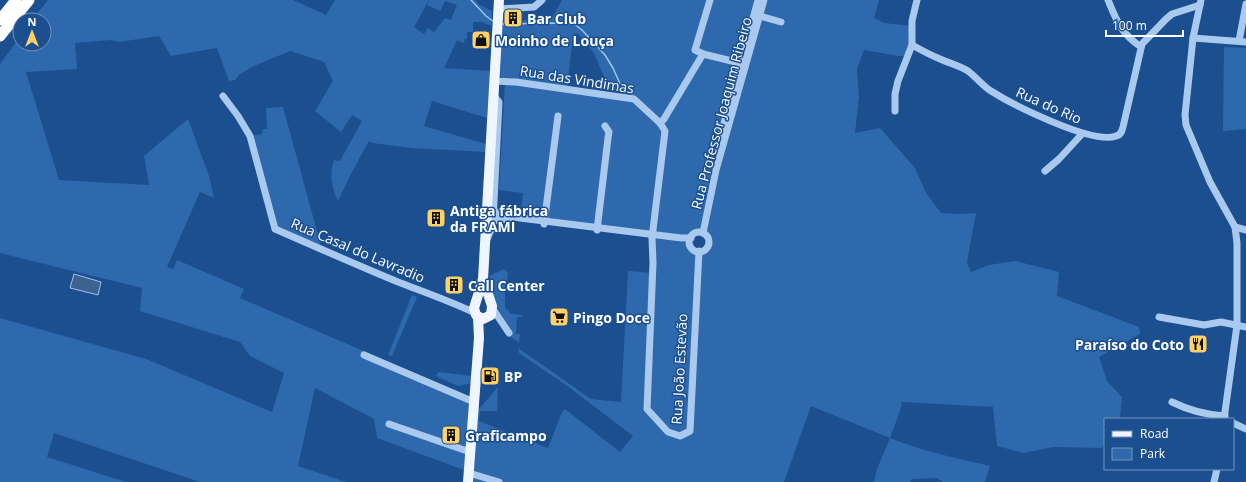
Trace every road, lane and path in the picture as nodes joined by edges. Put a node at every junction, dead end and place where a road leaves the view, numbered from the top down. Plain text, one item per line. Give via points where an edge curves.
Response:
1 (16, 0) edge
2 (29, 0) edge
3 (542, 0) edge
4 (710, 0) edge
5 (758, 0) edge
6 (764, 0) edge
7 (917, 0) edge
8 (1108, 0) edge
9 (1200, 2) edge
10 (1246, 4) edge
11 (499, 5) edge
12 (760, 16) junction
13 (0, 20) edge
14 (781, 22) dead end
15 (0, 36) edge
16 (1193, 38) junction
17 (1242, 41) edge
18 (912, 45) junction
19 (1141, 47) junction
20 (703, 54) junction
21 (740, 64) junction
22 (500, 82) junction
23 (223, 96) dead end
24 (494, 96) junction
25 (895, 111) dead end
26 (558, 116) dead end
27 (660, 123) junction
28 (605, 126) dead end
29 (1082, 134) junction
30 (1045, 171) dead end
31 (493, 210) junction
32 (493, 221) junction
33 (544, 223) junction
34 (1235, 227) junction
35 (597, 229) junction
36 (1246, 230) edge
37 (701, 232) junction
38 (652, 236) junction
39 (690, 241) junction
40 (485, 243) junction
41 (699, 251) junction
42 (483, 279) junction
43 (483, 311) junction
44 (1159, 317) dead end
45 (1237, 325) junction
46 (1246, 327) edge
47 (509, 333) dead end
48 (364, 355) dead end
49 (474, 402) junction
50 (1172, 402) dead end
51 (1224, 418) edge
52 (1234, 423) edge
53 (389, 424) dead end
54 (1246, 429) edge
55 (470, 452) junction
56 (1217, 470) edge
57 (468, 478) edge
58 (499, 482) edge
59 (1214, 482) edge

1 - 13 highway
2 - 15 highway
3 - 11 street via 534,7
4 - 20 street via 695,50
5 - 21 street, Rua Professor Joaquim Ribeiro
6 - 12 street, Rua Professor Joaquim Ribeiro
7 - 18 street via 912,21
8 - 19 street via 1118,25 1128,38
9 - 16 street
9 - 19 street, Rua do Rio via 1172,14
10 - 17 street
11 - 22 main road
12 - 14 street
12 - 37 street, Rua Professor Joaquim Ribeiro via 717,165
16 - 17 street
16 - 34 street via 1186,125 1210,182
18 - 25 street via 898,81
18 - 29 street, Rua do Rio via 967,71 1007,100
19 - 29 street, Rua do Rio via 1124,127 1120,135 1102,137
20 - 21 street
20 - 27 street
21 - 37 street, Rua Professor Joaquim Ribeiro via 716,151
22 - 24 main road
22 - 27 street, Rua das Vindimas via 634,99
23 - 43 street, Rua Casal do Lavradio via 250,136 275,229 462,307
24 - 31 street via 499,102
24 - 40 main road
26 - 33 street
27 - 38 street via 664,131
28 - 35 street via 609,132
29 - 30 street
31 - 32 street
31 - 33 street via 499,214
32 - 33 street via 503,219
32 - 40 street
33 - 35 street
34 - 36 street
34 - 45 street
35 - 38 street
37 - 39 street via 695,233
37 - 41 street via 708,238 709,244
38 - 39 street
38 - 41 street, Rua João Estevão via 646,410 668,432 680,436 690,431
39 - 41 street via 693,249
40 - 42 main road
42 - 43 main road
42 - 43 main road
43 - 47 street via 500,320
43 - 49 main road
44 - 45 street via 1204,325 1221,322
45 - 46 street
45 - 51 street
48 - 49 street
49 - 55 main road
50 - 51 street
52 - 54 street
53 - 55 street
55 - 57 main road
56 - 59 street
57 - 58 street

